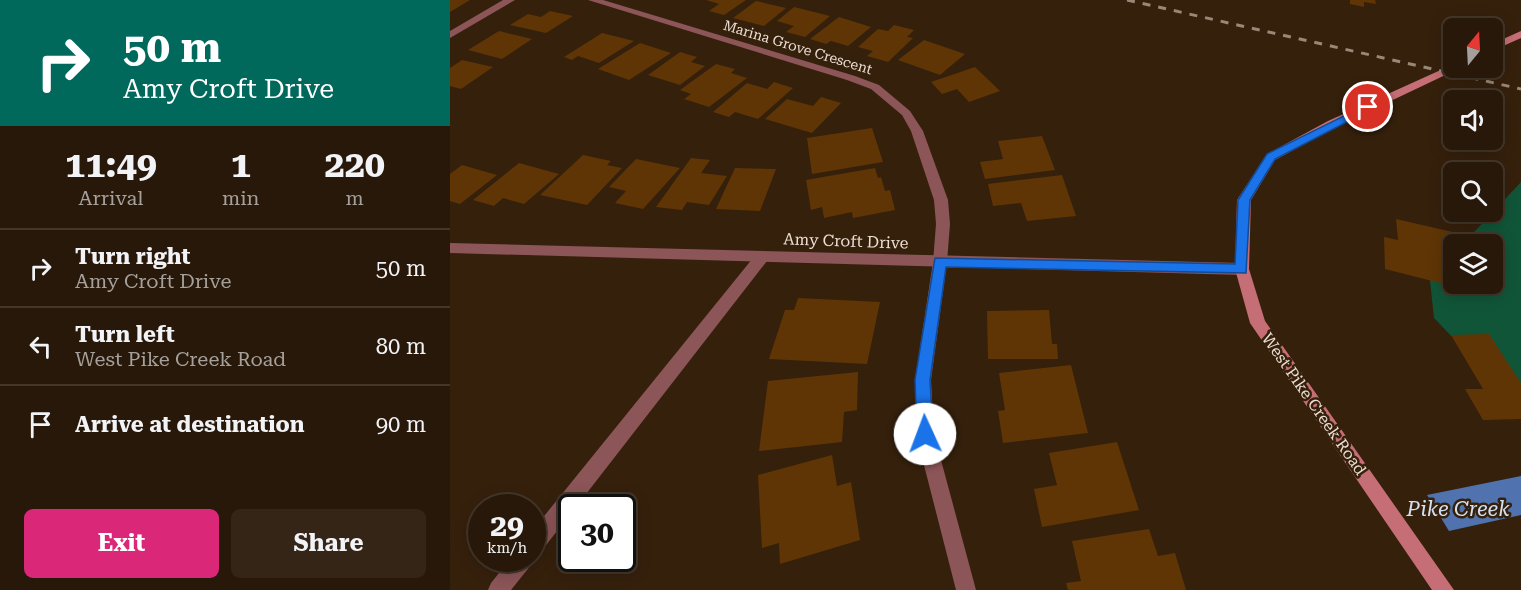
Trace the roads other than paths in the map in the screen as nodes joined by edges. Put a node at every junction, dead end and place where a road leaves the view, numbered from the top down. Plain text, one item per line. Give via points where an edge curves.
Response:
1 (510, 0) edge
2 (593, 0) edge
3 (1521, 34) edge
4 (450, 35) edge
5 (1503, 43) edge
6 (1443, 72) edge
7 (450, 248) edge
8 (762, 256) junction
9 (940, 262) junction
10 (1242, 269) junction
11 (546, 529) edge
12 (513, 572) edge
13 (498, 590) edge
14 (966, 590) edge
15 (1444, 590) edge

1 - 4 street
2 - 9 street, Marina Grove Crescent via 851,78 875,87 893,100 917,131 935,178 943,224
3 - 5 main road
6 - 10 main road, West Pike Creek Road via 1271,157 1244,200
7 - 8 street, Amy Croft Drive
8 - 9 street, Amy Croft Drive
8 - 11 street
9 - 10 street, Amy Croft Drive
9 - 14 street, Marina Grove Crescent via 923,380 925,434
10 - 15 main road, West Pike Creek Road via 1258,323
12 - 13 street

